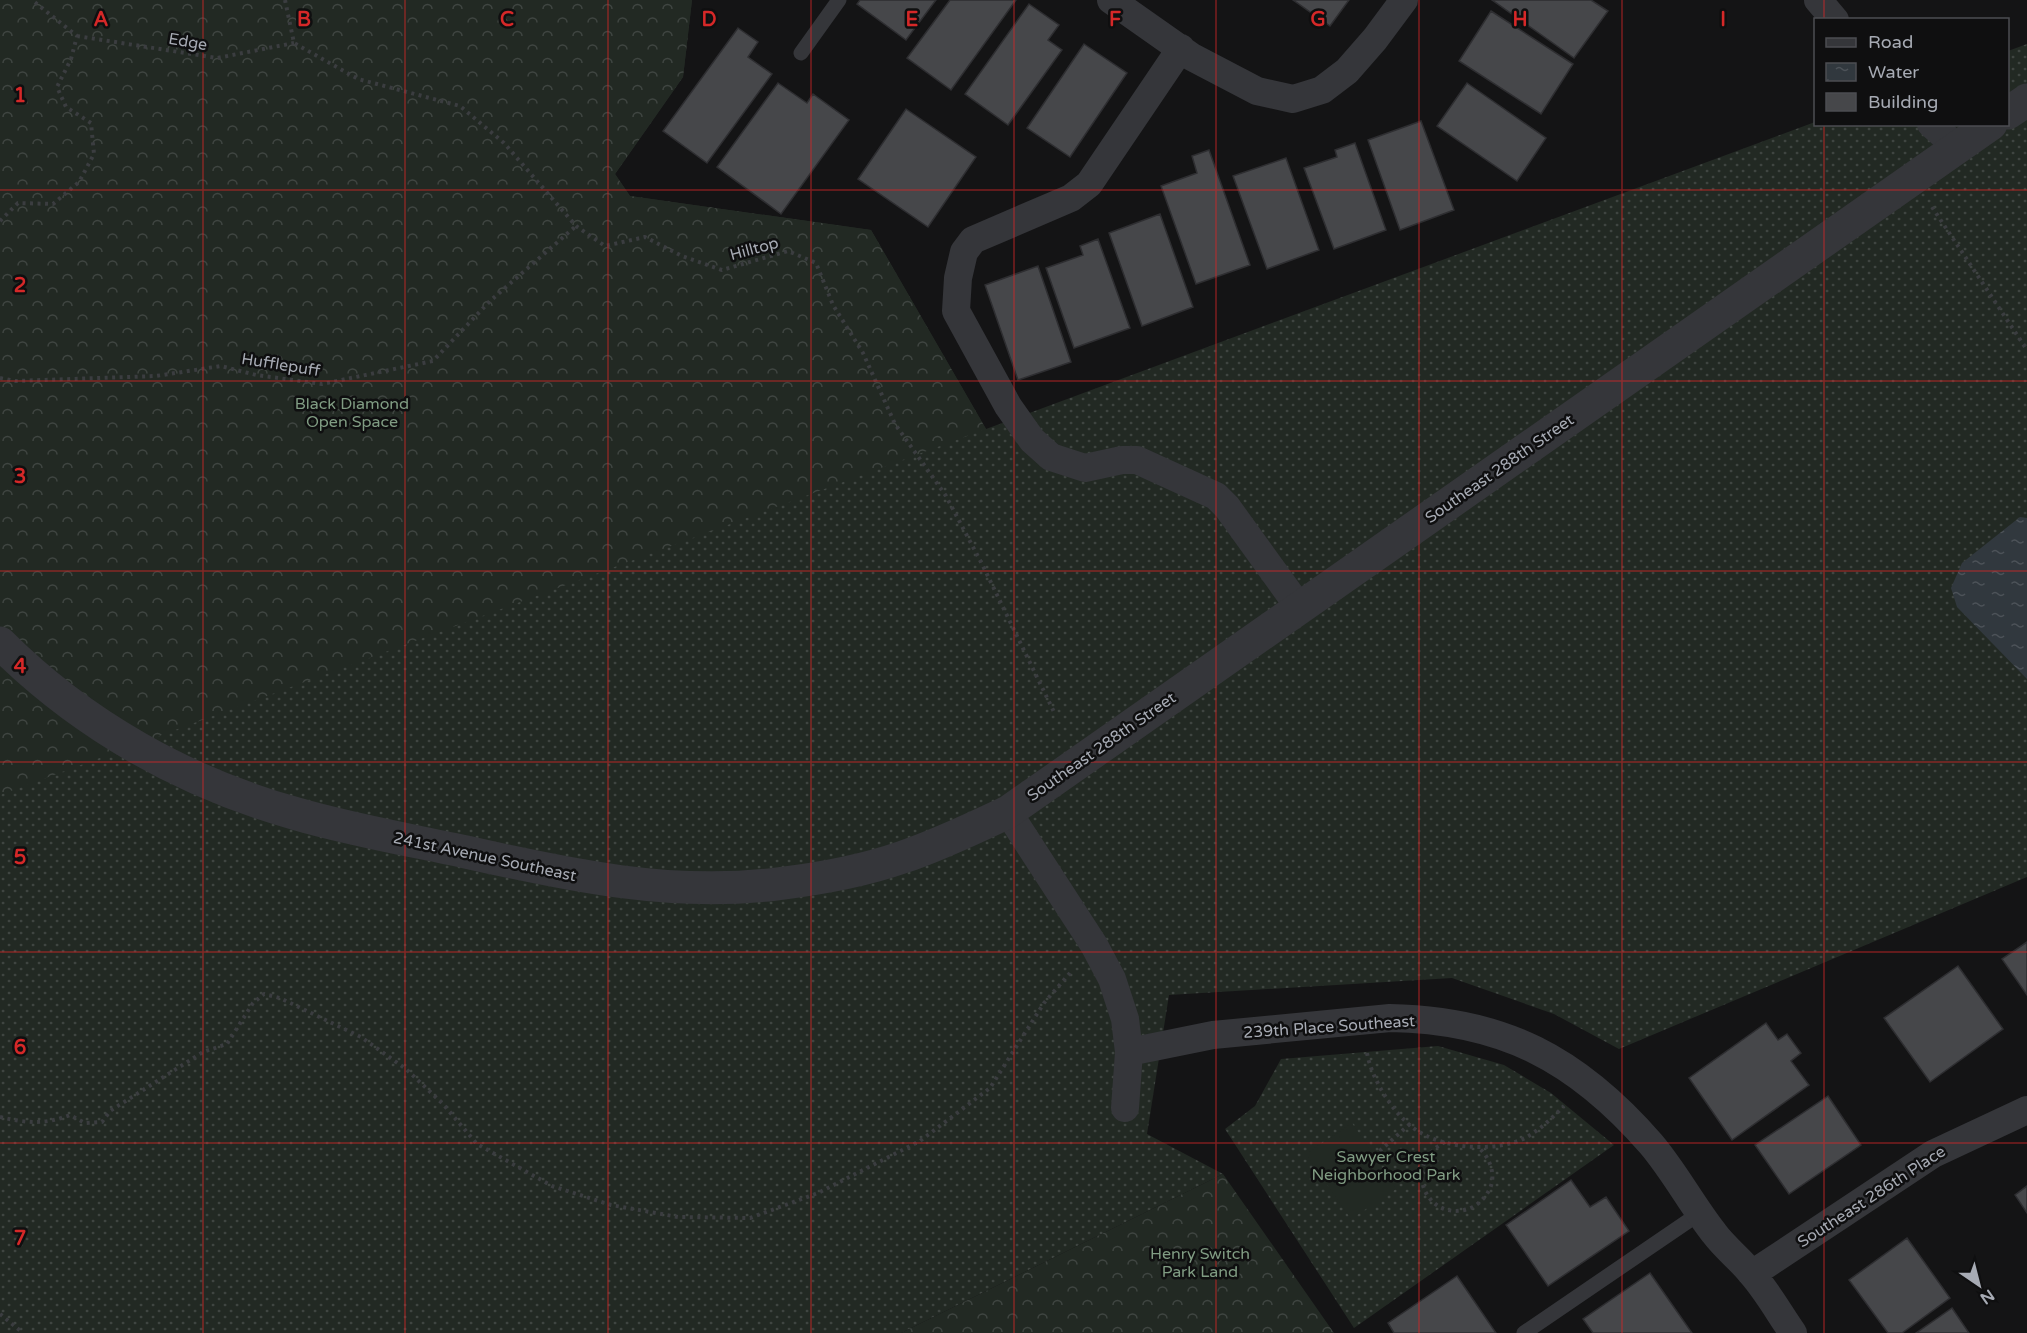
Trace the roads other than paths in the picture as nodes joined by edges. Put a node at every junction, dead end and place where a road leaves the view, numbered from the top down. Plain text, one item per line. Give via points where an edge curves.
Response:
1 (839, 0) edge
2 (1111, 0) edge
3 (1404, 0) edge
4 (1818, 0) edge
5 (1833, 18) edge
6 (1181, 48) junction
7 (801, 52) dead end
8 (2027, 100) edge
9 (2009, 112) edge
10 (1933, 126) edge
11 (1988, 126) edge
12 (1958, 148) junction
13 (1299, 607) junction
14 (0, 643) edge
15 (1008, 812) junction
16 (1129, 1052) junction
17 (1125, 1108) dead end
18 (2027, 1110) edge
19 (1700, 1213) junction
20 (1752, 1274) junction
21 (1524, 1333) edge
22 (1793, 1333) edge

1 - 7 lane
2 - 6 street
3 - 6 street via 1347,71 1322,90 1293,99 1257,92
4 - 5 street
6 - 13 street via 1089,184 1071,198 973,240 964,252 956,311 1008,406 1032,440 1051,457 1085,468 1122,459 1137,460 1216,496
8 - 9 street
10 - 12 street
11 - 12 street, Southeast 288th Street
12 - 13 street, Southeast 288th Street
13 - 15 street, Southeast 288th Street
14 - 15 street, 241st Avenue Southeast via 57,696 116,736 216,786 297,814 563,874 695,888 776,884 844,873 902,857
15 - 16 street via 1094,945 1112,980 1125,1019
16 - 17 street
16 - 19 street, 239th Place Southeast via 1213,1035 1361,1020 1419,1019 1502,1035 1564,1065 1617,1108 1652,1145
18 - 20 street, Southeast 286th Place via 1933,1154
19 - 20 street, 239th Place Southeast
19 - 21 lane
20 - 22 street, 239th Place Southeast

